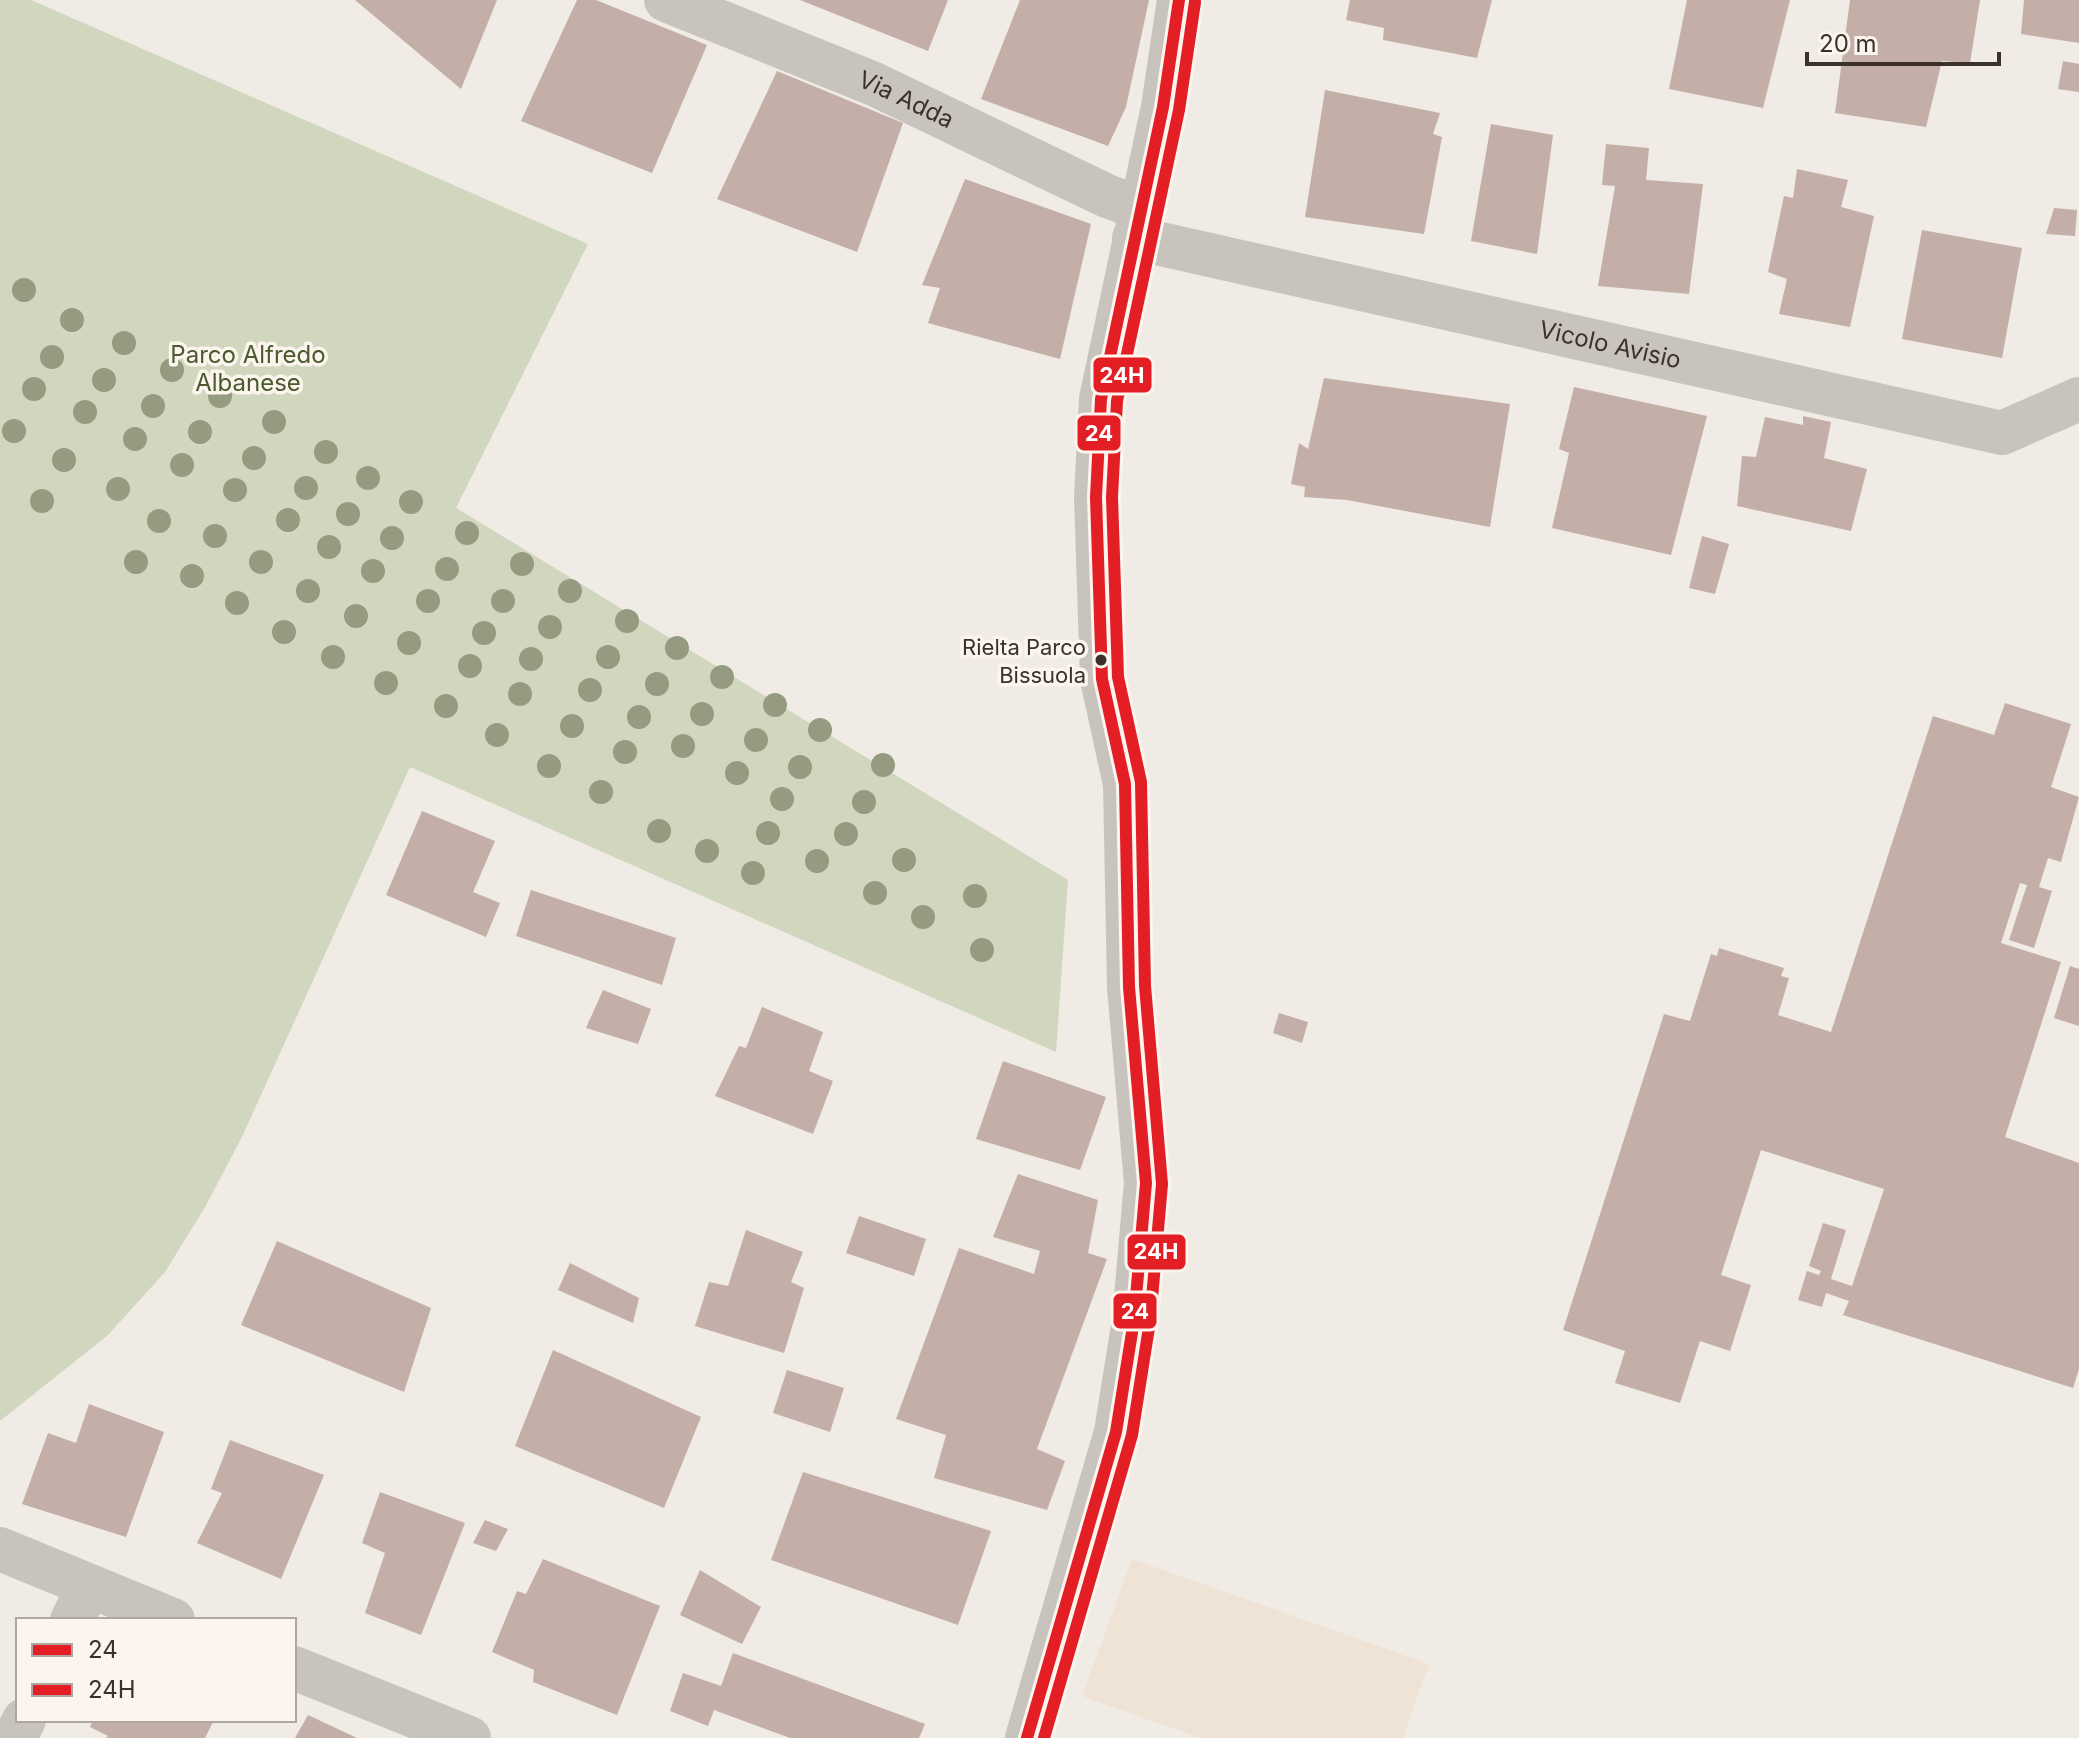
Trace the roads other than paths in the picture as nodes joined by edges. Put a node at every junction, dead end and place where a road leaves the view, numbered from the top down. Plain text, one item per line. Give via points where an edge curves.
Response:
1 (666, 0) edge
2 (1179, 0) edge
3 (1138, 223) junction
4 (2079, 399) edge
5 (0, 1549) edge
6 (80, 1603) edge
7 (162, 1618) edge
8 (296, 1669) edge
9 (469, 1738) edge
10 (1027, 1738) edge

1 - 3 street, Via Adda via 874,84 1107,196
2 - 3 street
3 - 4 street, Vicolo Avisio via 2002,433
3 - 10 street via 1101,399 1096,497 1102,679 1125,784 1129,987 1146,1183 1134,1320 1116,1432
5 - 6 street
6 - 7 street
8 - 9 street

